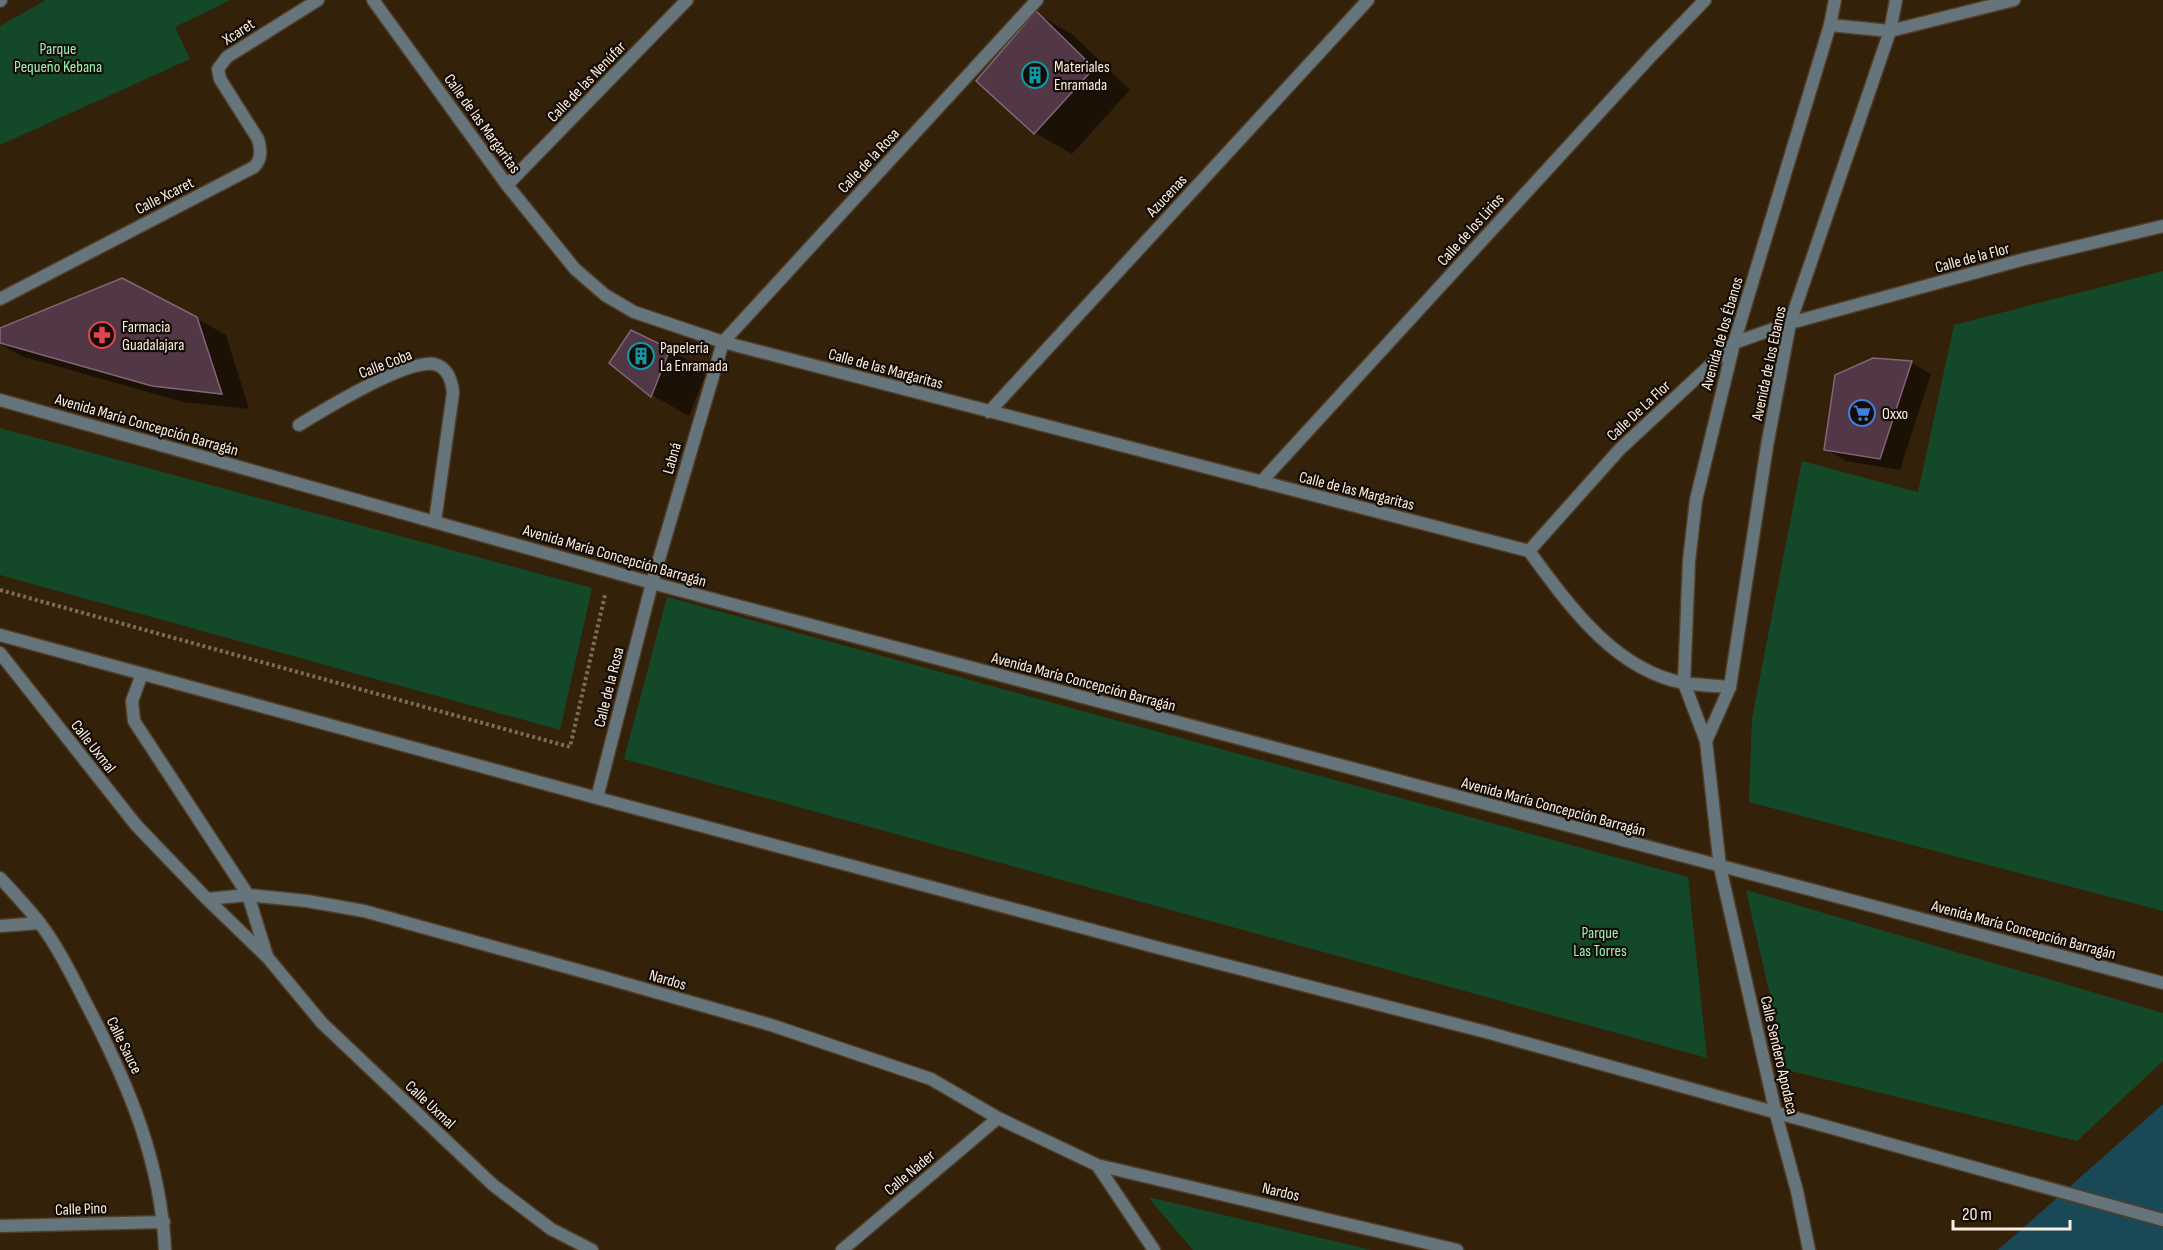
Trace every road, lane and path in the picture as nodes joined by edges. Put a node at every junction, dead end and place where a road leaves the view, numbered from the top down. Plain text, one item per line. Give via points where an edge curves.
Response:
1 (318, 0) edge
2 (373, 0) edge
3 (687, 0) edge
4 (1037, 0) edge
5 (1368, 0) edge
6 (1705, 0) edge
7 (1835, 0) edge
8 (1896, 0) edge
9 (2014, 0) edge
10 (1830, 24) junction
11 (1890, 31) junction
12 (220, 79) joint
13 (507, 185) junction
14 (2163, 226) edge
15 (0, 299) edge
16 (1790, 323) junction
17 (723, 342) junction
18 (1734, 343) junction
19 (0, 400) edge
20 (989, 412) junction
21 (299, 425) dead end
22 (1261, 482) junction
23 (435, 521) junction
24 (1529, 551) junction
25 (652, 583) junction
26 (607, 587) dead end
27 (0, 590) edge
28 (0, 635) edge
29 (0, 653) edge
30 (142, 674) junction
31 (1684, 683) junction
32 (1730, 687) junction
33 (1706, 741) junction
34 (597, 798) junction
35 (1720, 867) junction
36 (0, 878) edge
37 (248, 896) junction
38 (207, 899) junction
39 (40, 923) junction
40 (0, 926) edge
41 (268, 958) junction
42 (2163, 983) edge
43 (1776, 1113) junction
44 (998, 1118) junction
45 (1097, 1164) junction
46 (2163, 1220) edge
47 (164, 1222) junction
48 (0, 1226) edge
49 (165, 1250) edge
50 (592, 1250) edge
51 (842, 1250) edge
52 (1154, 1250) edge
53 (1457, 1250) edge
54 (1809, 1250) edge

1 - 12 street, Xcaret via 227,57 219,69
2 - 13 street, Calle de las Margaritas
3 - 13 street, Calle de las Nenúfar
4 - 17 street, Calle de la Rosa
5 - 20 street, Azucenas
6 - 22 street, Calle de los Lirios
7 - 10 street, Avenida de los Ébanos
8 - 11 street, Avenida de los Ebanos
9 - 11 street
10 - 11 street
10 - 18 street, Avenida de los Ébanos
11 - 16 street, Avenida de los Ebanos
12 - 15 street, Calle Xcaret via 258,139 260,157 254,167
13 - 17 street, Calle de las Margaritas via 575,269 605,295 634,312
14 - 16 street, Calle de la Flor
16 - 18 street, Calle De La Flor
16 - 32 street, Avenida de los Ebanos
17 - 20 street, Calle de las Margaritas
17 - 25 street, Labná
18 - 24 street, Calle De La Flor via 1620,449
18 - 31 street, Avenida de los Ébanos via 1696,500
19 - 23 street, Avenida María Concepción Barragán
20 - 22 street, Calle de las Margaritas
21 - 23 street, Calle Coba via 392,375 419,365 435,364 442,368 452,380 453,393
22 - 24 street, Calle de las Margaritas
23 - 25 street, Avenida María Concepción Barragán
24 - 31 street via 1567,603 1617,652 1659,675
25 - 34 street, Calle de la Rosa
25 - 35 street, Avenida María Concepción Barragán
26 - 27 path via 570,747
28 - 30 street
29 - 38 street, Calle Uxmal via 136,825
30 - 34 street
30 - 37 street, Calle Uxmal via 132,701 134,721
31 - 32 street
31 - 33 street
32 - 33 street, Avenida de los Ebanos
33 - 35 street
34 - 43 street via 1486,1032
35 - 42 street, Avenida María Concepción Barragán
35 - 43 street, Calle Sendero Apodaca
36 - 39 street, Calle Sauce
37 - 38 street, Nardos
37 - 41 street, Calle Uxmal
37 - 44 street, Nardos via 364,911 771,1025 931,1079
38 - 41 street, Calle Uxmal
39 - 40 street
39 - 47 street, Calle Sauce via 117,1064 140,1120
41 - 50 street, Calle Uxmal via 322,1023 493,1185 551,1229
43 - 46 street
43 - 54 street, Calle Sendero Apodaca
44 - 45 street, Nardos
44 - 51 street, Calle Nader
45 - 52 street
45 - 53 street, Nardos
47 - 48 street, Calle Pino
47 - 49 street, Calle Sauce

